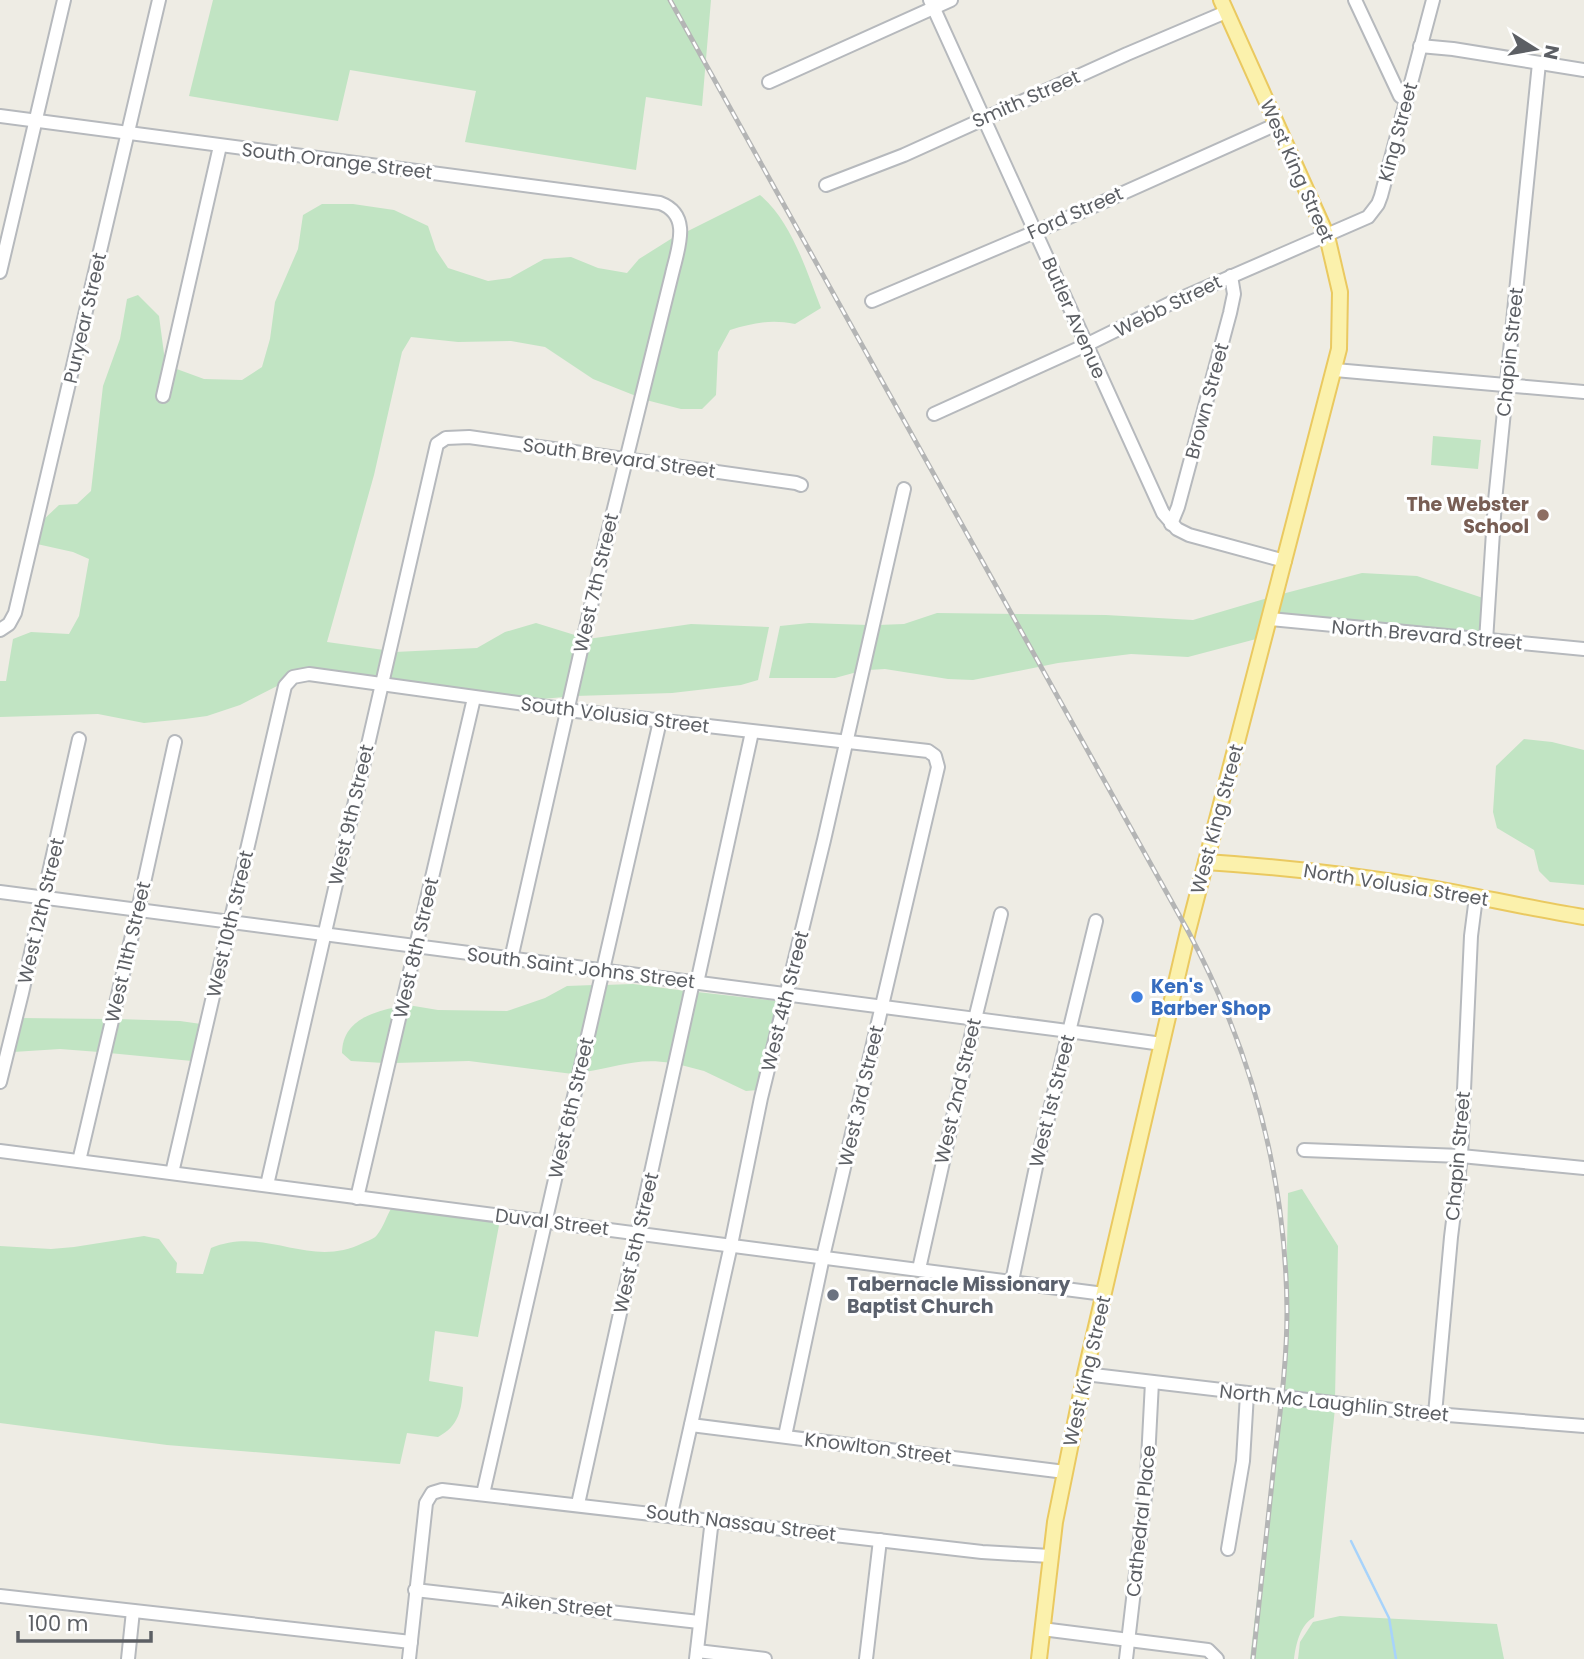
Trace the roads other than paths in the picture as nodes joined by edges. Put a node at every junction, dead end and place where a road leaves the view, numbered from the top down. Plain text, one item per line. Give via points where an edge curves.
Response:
1 (64, 0) edge
2 (159, 0) edge
3 (951, 0) edge
4 (1355, 0) edge
5 (1433, 0) edge
6 (932, 4) edge
7 (1224, 6) edge
8 (1420, 46) junction
9 (1539, 63) junction
10 (1584, 70) edge
11 (769, 82) dead end
12 (1406, 100) junction
13 (0, 116) edge
14 (984, 118) junction
15 (35, 122) junction
16 (1277, 124) junction
17 (128, 134) junction
18 (220, 146) junction
19 (826, 186) dead end
20 (673, 210) joint
21 (1035, 232) junction
22 (1327, 236) junction
23 (0, 272) edge
24 (1231, 276) junction
25 (873, 301) dead end
26 (1086, 345) junction
27 (1335, 370) junction
28 (1505, 386) junction
29 (1584, 392) edge
30 (163, 396) dead end
31 (934, 414) dead end
32 (438, 444) joint
33 (626, 461) junction
34 (801, 485) dead end
35 (904, 489) dead end
36 (1171, 524) junction
37 (1285, 561) junction
38 (1270, 619) junction
39 (0, 630) edge
40 (1486, 641) junction
41 (1584, 649) edge
42 (293, 677) joint
43 (382, 685) junction
44 (474, 698) junction
45 (566, 709) junction
46 (660, 721) junction
47 (752, 732) junction
48 (79, 739) dead end
49 (175, 742) dead end
50 (845, 743) junction
51 (935, 756) joint
52 (1206, 862) junction
53 (0, 892) edge
54 (1476, 897) junction
55 (44, 898) junction
56 (138, 910) junction
57 (1001, 914) dead end
58 (1584, 916) edge
59 (1096, 921) dead end
60 (230, 923) junction
61 (324, 935) junction
62 (416, 947) junction
63 (511, 959) junction
64 (602, 971) junction
65 (695, 982) junction
66 (787, 993) junction
67 (882, 1005) junction
68 (975, 1019) junction
69 (1069, 1032) junction
70 (1162, 1044) junction
71 (0, 1082) edge
72 (1304, 1150) dead end
73 (0, 1151) edge
74 (1461, 1156) junction
75 (79, 1161) junction
76 (1584, 1168) edge
77 (172, 1173) junction
78 (267, 1185) junction
79 (357, 1198) junction
80 (545, 1221) junction
81 (638, 1233) junction
82 (731, 1245) junction
83 (823, 1257) junction
84 (919, 1269) junction
85 (1012, 1281) junction
86 (1104, 1294) junction
87 (1085, 1374) junction
88 (1152, 1382) junction
89 (1247, 1394) junction
90 (1435, 1414) junction
91 (691, 1425) junction
92 (1584, 1426) edge
93 (785, 1436) junction
94 (1065, 1472) junction
95 (484, 1494) junction
96 (578, 1504) junction
97 (671, 1514) junction
98 (712, 1519) junction
99 (880, 1540) junction
100 (1228, 1549) dead end
101 (1050, 1556) junction
102 (415, 1590) junction
103 (0, 1596) edge
104 (134, 1611) junction
105 (699, 1622) junction
106 (1042, 1629) junction
107 (1127, 1639) junction
108 (411, 1642) junction
109 (1212, 1654) edge
110 (697, 1655) edge
111 (128, 1659) edge
112 (409, 1659) edge
113 (765, 1659) edge
114 (866, 1659) edge
115 (1039, 1659) edge
116 (1126, 1659) edge

1 - 15 street
2 - 17 street, Puryear Street
3 - 6 street
4 - 12 street via 1400,96
5 - 8 street, King Street
6 - 11 street
6 - 14 street, Butler Avenue
7 - 14 street, Smith Street
7 - 16 main road, West King Street
8 - 9 street
8 - 12 street, King Street
9 - 10 street
9 - 28 street, Chapin Street
12 - 22 street, King Street via 1378,204 1361,222
13 - 15 street, South Orange Street
14 - 19 street, Smith Street
14 - 21 street, Butler Avenue
15 - 17 street, South Orange Street
15 - 23 street
16 - 21 street, Ford Street
16 - 22 main road, West King Street
17 - 18 street, South Orange Street
17 - 39 street, Puryear Street via 15,613
18 - 20 street, South Orange Street via 660,203
18 - 30 street
20 - 33 street, West 7th Street via 680,221 679,240
21 - 25 street, Ford Street
21 - 26 street, Butler Avenue
22 - 24 street, Webb Street
22 - 27 main road, West King Street via 1341,304
24 - 26 street, Webb Street
24 - 36 street, Brown Street via 1230,313
26 - 31 street, Webb Street
26 - 36 street, Butler Avenue
27 - 28 street
27 - 37 main road, West King Street
28 - 29 street
28 - 40 street, Chapin Street
32 - 33 street, South Brevard Street via 446,438 469,437
32 - 43 street, West 9th Street
33 - 34 street, South Brevard Street
33 - 45 street, West 7th Street
35 - 50 street, West 4th Street
36 - 37 street via 1189,535
37 - 38 main road, West King Street
38 - 40 street, North Brevard Street
38 - 52 main road, West King Street
40 - 41 street, North Brevard Street
42 - 43 street, South Volusia Street via 309,674
42 - 60 street, West 10th Street via 285,686
43 - 44 street, South Volusia Street
43 - 61 street, West 9th Street
44 - 45 street, South Volusia Street
44 - 62 street, West 8th Street
45 - 46 street, South Volusia Street
45 - 63 street, West 7th Street
46 - 47 street, South Volusia Street
46 - 64 street, West 6th Street
47 - 50 street, South Volusia Street
47 - 65 street, West 5th Street
48 - 55 street, West 12th Street
49 - 56 street, West 11th Street
50 - 51 street, South Volusia Street via 928,751
50 - 66 street, West 4th Street
51 - 67 street, West 3rd Street via 938,767
52 - 54 main road, North Volusia Street via 1302,869
52 - 70 main road, West King Street
53 - 55 street, South Saint Johns Street
54 - 58 main road, North Volusia Street
54 - 74 street, Chapin Street
55 - 56 street, South Saint Johns Street
55 - 71 street, West 12th Street
56 - 60 street, South Saint Johns Street
56 - 75 street, West 11th Street
57 - 68 street, West 2nd Street
59 - 69 street, West 1st Street
60 - 61 street, South Saint Johns Street
60 - 77 street, West 10th Street
61 - 62 street, South Saint Johns Street
61 - 78 street, West 9th Street
62 - 63 street, South Saint Johns Street
62 - 79 street, West 8th Street
63 - 64 street, South Saint Johns Street
64 - 65 street, South Saint Johns Street
64 - 80 street, West 6th Street
65 - 66 street, South Saint Johns Street
65 - 81 street, West 5th Street
66 - 67 street, South Saint Johns Street
66 - 82 street, West 4th Street
67 - 68 street, South Saint Johns Street
67 - 83 street, West 3rd Street
68 - 69 street, South Saint Johns Street
68 - 84 street, West 2nd Street
69 - 70 street, South Saint Johns Street
69 - 85 street, West 1st Street
70 - 86 main road, West King Street
72 - 74 street
73 - 75 street, Duval Street
74 - 76 street
74 - 90 street, Chapin Street
75 - 77 street, Duval Street
77 - 78 street, Duval Street
78 - 79 street, Duval Street
79 - 80 street, Duval Street
80 - 81 street, Duval Street
80 - 95 street, West 6th Street
81 - 82 street, Duval Street
81 - 96 street, West 5th Street
82 - 83 street, Duval Street
82 - 91 street, West 4th Street
83 - 84 street, Duval Street
83 - 93 street, West 3rd Street
84 - 85 street, Duval Street
85 - 86 street, Duval Street
86 - 87 main road, West King Street
87 - 88 street, North Mc Laughlin Street
87 - 94 main road, West King Street
88 - 89 street, North Mc Laughlin Street
88 - 107 street, Cathedral Place via 1147,1479
89 - 90 street, North Mc Laughlin Street
89 - 100 street
90 - 92 street, North Mc Laughlin Street
91 - 93 street, Knowlton Street
91 - 97 street, West 4th Street
93 - 94 street, Knowlton Street
94 - 101 main road, West King Street
95 - 96 street, South Nassau Street
95 - 102 street, South Nassau Street via 432,1493 426,1503
96 - 97 street, South Nassau Street
97 - 98 street, South Nassau Street
98 - 99 street, South Nassau Street
98 - 105 street
99 - 101 street, South Nassau Street
99 - 114 street
101 - 106 main road, West King Street
102 - 105 street, Aiken Street
102 - 108 street
103 - 104 street
104 - 108 street
104 - 111 street
105 - 110 street
106 - 107 street
106 - 115 main road, West King Street
107 - 109 street
107 - 116 street, Cathedral Place
108 - 112 street
110 - 113 street

